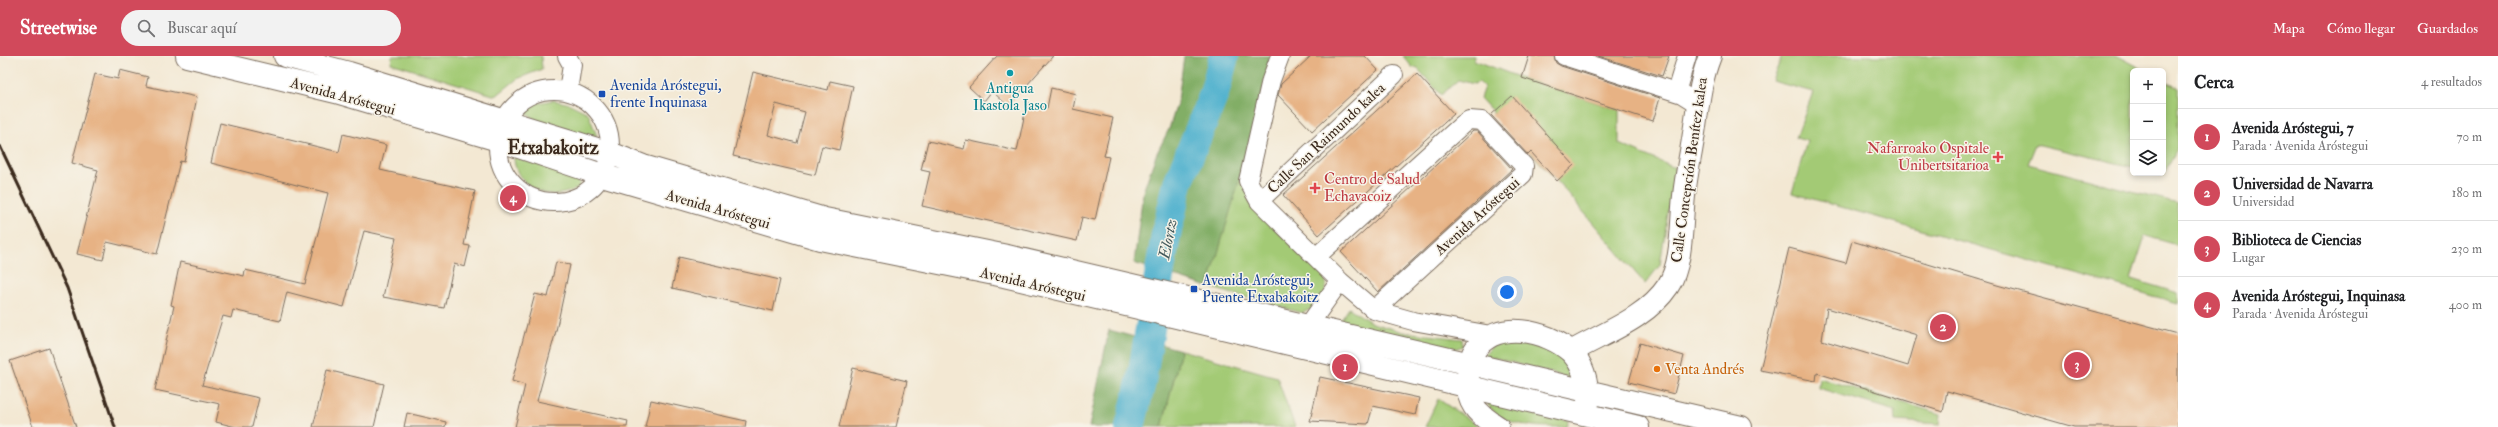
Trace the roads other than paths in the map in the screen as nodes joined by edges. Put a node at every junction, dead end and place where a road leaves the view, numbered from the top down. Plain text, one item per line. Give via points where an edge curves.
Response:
1 (187, 56) edge
2 (285, 56) edge
3 (566, 56) edge
4 (1280, 56) edge
5 (1564, 56) edge
6 (1710, 56) edge
7 (1685, 57) edge
8 (1394, 76) dead end
9 (568, 91) junction
10 (1676, 92) junction
11 (1698, 104) junction
12 (501, 131) junction
13 (610, 153) junction
14 (602, 175) junction
15 (1259, 201) junction
16 (1316, 257) junction
17 (1340, 281) junction
18 (1374, 310) junction
19 (1207, 313) junction
20 (1308, 326) junction
21 (1491, 336) junction
22 (1571, 352) junction
23 (1468, 375) junction
24 (1588, 391) junction
25 (1584, 421) edge
26 (1498, 427) edge
27 (1638, 427) edge
28 (1740, 427) edge

1 - 12 main road, Avenida Aróstegui
2 - 12 main road, Avenida Aróstegui
3 - 9 street via 572,65
4 - 15 street via 1271,80 1248,181
5 - 10 street
6 - 11 main road, Calle Concepción Benítez kalea via 1701,78
7 - 10 street, Calle Concepción Benítez kalea
8 - 15 street, Calle San Raimundo kalea
9 - 12 street via 547,90 521,100
9 - 13 street via 584,98 597,110 608,130
10 - 11 street
11 - 22 main road, Calle Concepción Benítez kalea via 1684,195 1680,243 1668,286 1650,306 1613,330
12 - 13 main road, Avenida Aróstegui
12 - 14 main road, Avenida Aróstegui
12 - 14 street via 499,159 510,181 526,194 541,201 570,200 584,194
13 - 14 street
13 - 19 main road, Avenida Aróstegui via 643,166 825,219 1133,285
14 - 19 main road, Avenida Aróstegui via 820,239 1004,276 1128,307
15 - 16 street
16 - 17 street
16 - 18 street, Avenida Aróstegui via 1463,124 1475,120 1482,122 1524,166 1523,174
17 - 18 street
17 - 20 street
18 - 21 street via 1413,321
19 - 20 main road, Avenida Aróstegui
19 - 23 main road, Avenida Aróstegui
20 - 23 main road, Avenida Aróstegui
21 - 22 main road via 1529,331 1552,340
21 - 23 main road via 1475,350
22 - 24 main road via 1582,368
23 - 24 main road, Avenida Aróstegui
23 - 25 main road, Avenida Aróstegui
23 - 26 main road via 1469,402 1481,416
24 - 25 main road
24 - 28 main road, Avenida Aróstegui
25 - 27 main road, Avenida Aróstegui

